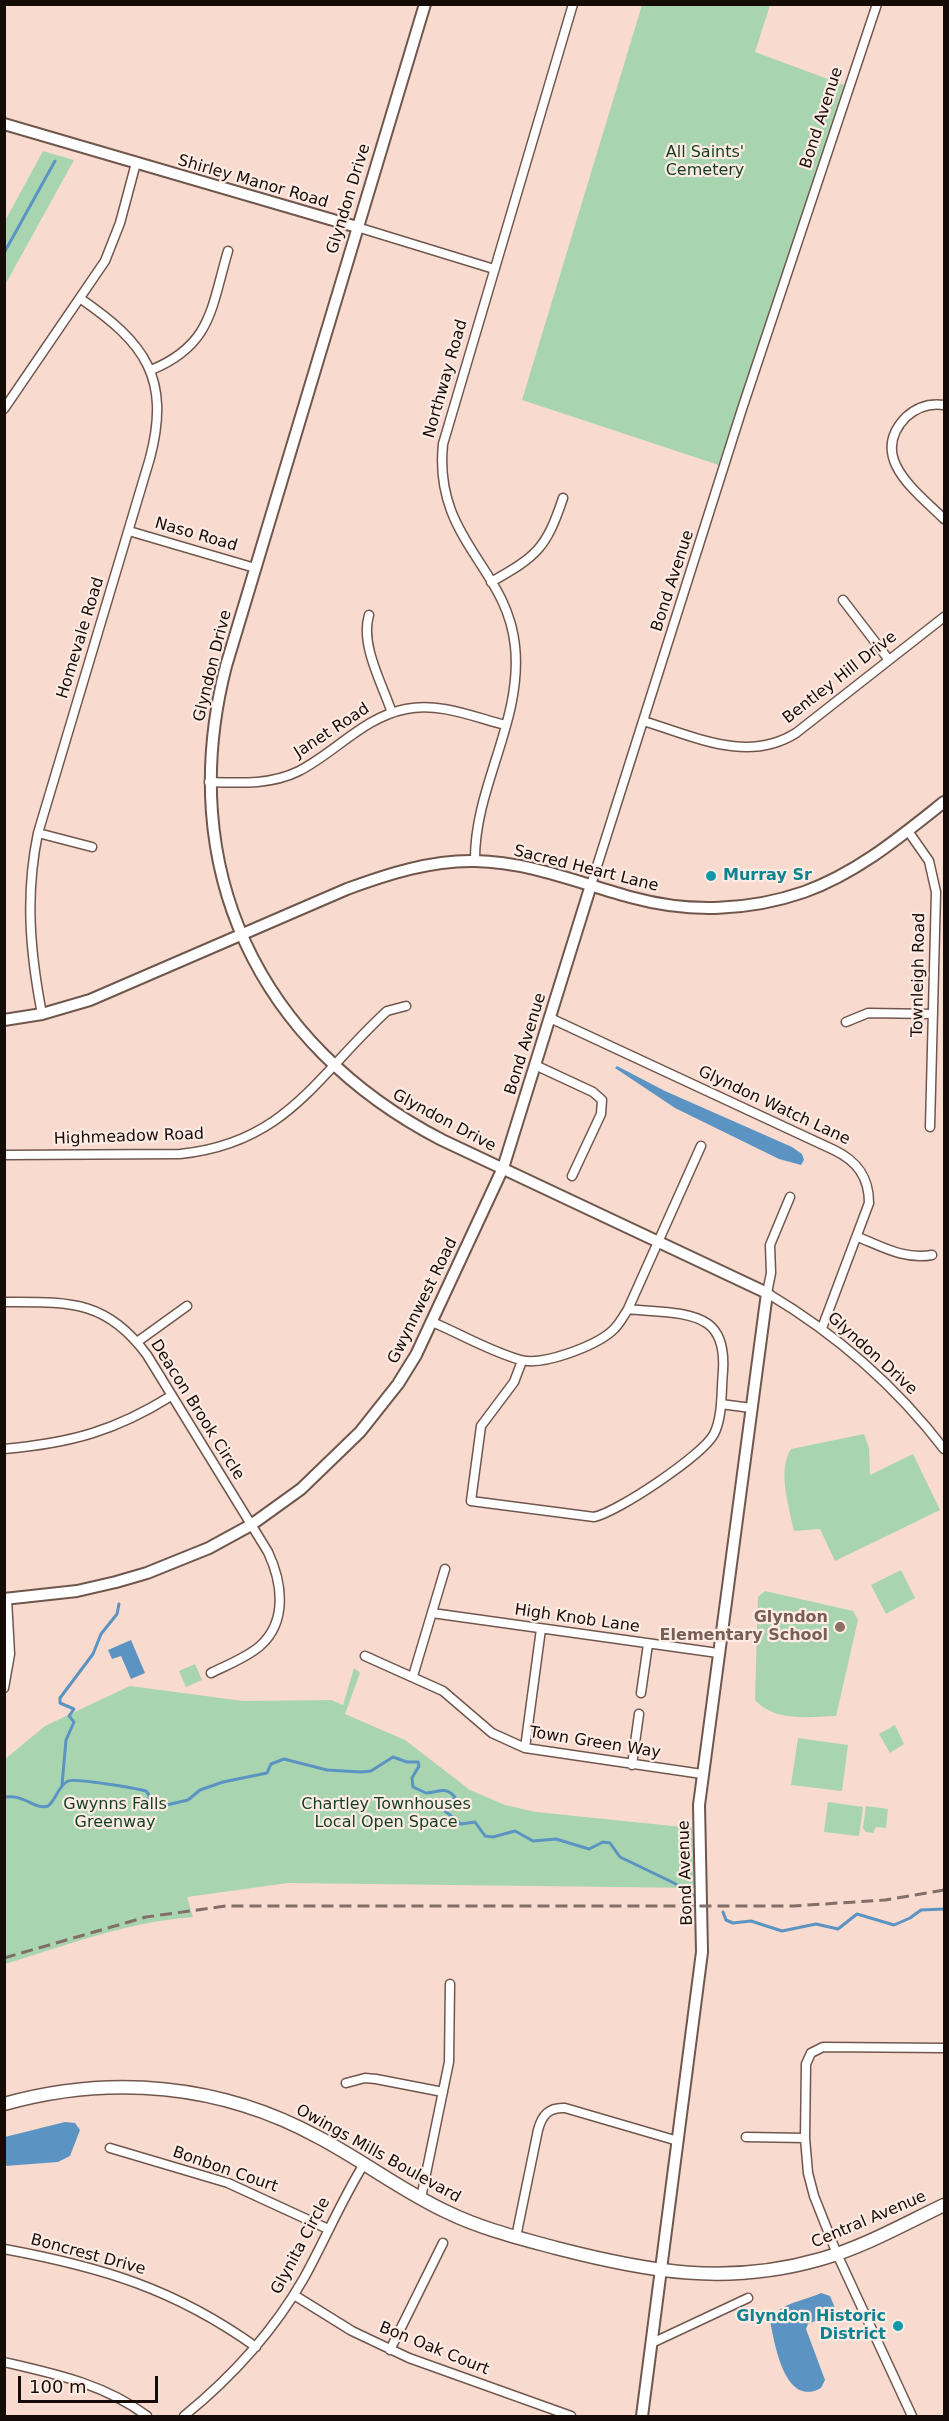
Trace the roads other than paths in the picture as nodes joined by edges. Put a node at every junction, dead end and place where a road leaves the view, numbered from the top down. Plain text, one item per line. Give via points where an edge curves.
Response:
1 (425, 4) edge
2 (573, 4) edge
3 (877, 4) edge
4 (4, 124) edge
5 (136, 163) junction
6 (357, 227) junction
7 (228, 251) dead end
8 (494, 269) junction
9 (81, 299) junction
10 (151, 370) junction
11 (945, 405) edge
12 (4, 409) edge
13 (563, 498) dead end
14 (945, 519) edge
15 (129, 531) junction
16 (255, 568) junction
17 (491, 582) junction
18 (843, 600) dead end
19 (369, 615) dead end
20 (945, 617) edge
21 (889, 660) junction
22 (392, 712) junction
23 (644, 721) junction
24 (505, 725) junction
25 (209, 782) junction
26 (945, 802) edge
27 (908, 831) junction
28 (38, 833) junction
29 (92, 847) dead end
30 (475, 861) junction
31 (591, 885) junction
32 (242, 934) junction
33 (406, 1006) dead end
34 (42, 1014) junction
35 (933, 1014) junction
36 (550, 1018) junction
37 (4, 1020) edge
38 (846, 1022) dead end
39 (536, 1065) junction
40 (333, 1067) junction
41 (930, 1127) dead end
42 (701, 1146) dead end
43 (4, 1155) edge
44 (503, 1168) junction
45 (572, 1176) dead end
46 (790, 1197) dead end
47 (858, 1237) junction
48 (658, 1241) junction
49 (932, 1255) dead end
50 (767, 1293) junction
51 (4, 1302) edge
52 (187, 1306) dead end
53 (628, 1309) junction
54 (432, 1322) junction
55 (822, 1328) junction
56 (137, 1342) junction
57 (522, 1360) junction
58 (171, 1396) junction
59 (721, 1404) junction
60 (751, 1408) junction
61 (4, 1449) edge
62 (945, 1449) edge
63 (251, 1525) junction
64 (445, 1569) dead end
65 (6, 1599) edge
66 (432, 1613) junction
67 (541, 1629) junction
68 (648, 1644) junction
69 (718, 1653) junction
70 (365, 1656) dead end
71 (211, 1673) dead end
72 (412, 1677) junction
73 (4, 1688) edge
74 (641, 1693) dead end
75 (639, 1714) dead end
76 (525, 1749) junction
77 (632, 1765) junction
78 (702, 1774) junction
79 (450, 1984) dead end
80 (945, 2048) edge
81 (346, 2083) dead end
82 (443, 2092) junction
83 (4, 2104) edge
84 (746, 2137) dead end
85 (806, 2138) junction
86 (678, 2141) junction
87 (110, 2148) dead end
88 (364, 2164) junction
89 (421, 2199) junction
90 (945, 2205) edge
91 (328, 2229) junction
92 (516, 2237) junction
93 (443, 2243) dead end
94 (4, 2249) edge
95 (837, 2254) junction
96 (662, 2272) junction
97 (294, 2295) junction
98 (748, 2298) dead end
99 (652, 2343) junction
100 (256, 2347) junction
101 (390, 2350) junction
102 (4, 2362) edge
103 (147, 2416) edge
104 (184, 2416) edge
105 (571, 2416) edge
106 (642, 2416) edge
107 (912, 2416) edge

1 - 6 street, Glyndon Drive
2 - 8 street, Northway Road
3 - 23 street, Bond Avenue via 742,409
4 - 5 street, Shirley Manor Road
5 - 6 street, Shirley Manor Road
5 - 9 street via 113,244
6 - 8 street, Shirley Manor Road
6 - 16 street, Glyndon Drive
7 - 10 street via 209,316 197,341 172,361
8 - 17 street, Northway Road via 447,426 441,461 450,514
9 - 10 street, Homevale Road via 124,331
9 - 12 street
10 - 15 street, Homevale Road via 157,409 155,439
11 - 14 street via 929,404 911,413 892,443 894,463 907,482
13 - 17 street via 542,546 524,564
15 - 16 street, Naso Road
15 - 28 street, Homevale Road
16 - 25 street, Glyndon Drive via 218,696
17 - 24 street, Northway Road via 509,616 515,646 515,687
18 - 21 street
19 - 22 street via 367,642
20 - 21 street, Bentley Hill Drive
21 - 23 street, Bentley Hill Drive via 796,733 766,746 727,746
22 - 24 street, Janet Road via 440,708
22 - 25 street, Janet Road via 356,731 298,771 264,782
23 - 31 street, Bond Avenue
24 - 30 street, Northway Road via 477,820
25 - 32 street, Glyndon Drive via 221,874
26 - 27 street, Sacred Heart Lane
27 - 31 street, Sacred Heart Lane via 836,879 766,902 715,908 674,906
27 - 35 street, Townleigh Road via 929,861 935,884
28 - 29 street
28 - 34 street, Homevale Road via 30,885 30,937
30 - 31 street, Sacred Heart Lane via 533,868
30 - 32 street, Sacred Heart Lane via 442,863 384,876
31 - 36 street, Bond Avenue
32 - 34 street, Sacred Heart Lane via 90,1000
32 - 40 street, Glyndon Drive via 280,1005
33 - 40 street, Highmeadow Road via 387,1011
34 - 37 street, Sacred Heart Lane
35 - 38 street via 868,1013
35 - 41 street, Townleigh Road
36 - 39 street, Bond Avenue
36 - 47 street, Glyndon Watch Lane via 846,1155 861,1171 869,1191
39 - 44 street, Bond Avenue
39 - 45 street via 602,1100 601,1114
40 - 43 street, Highmeadow Road via 274,1123 222,1147 156,1155
40 - 44 street, Glyndon Drive via 411,1124
42 - 48 street
44 - 48 street, Glyndon Drive
44 - 54 street, Gwynnwest Road
46 - 50 street via 770,1245
47 - 49 street via 905,1256
47 - 55 street, Glyndon Watch Lane
48 - 50 street, Glyndon Drive
48 - 53 street
50 - 55 street, Glyndon Drive
50 - 60 street, Bond Avenue
51 - 56 street, Deacon Brook Circle via 58,1302 92,1308 123,1327
52 - 56 street
53 - 57 street via 617,1325 597,1341 540,1361
53 - 59 street via 686,1316 708,1324 715,1331 722,1348
54 - 57 street
54 - 63 street, Gwynnwest Road via 398,1384 360,1432 301,1489
55 - 62 street, Glyndon Drive via 881,1378
56 - 58 street, Deacon Brook Circle
57 - 59 street via 514,1382 481,1426 471,1501 602,1516 703,1449 715,1432
58 - 61 street via 136,1418 84,1438
58 - 63 street, Deacon Brook Circle
59 - 60 street
60 - 69 street, Bond Avenue
63 - 65 street, Gwynnwest Road via 209,1548 147,1573 77,1591
63 - 71 street, Deacon Brook Circle via 279,1579 277,1619 260,1646
64 - 66 street
65 - 73 street via 10,1654
66 - 67 street, High Knob Lane
66 - 72 street
67 - 68 street, High Knob Lane
67 - 76 street
68 - 69 street, High Knob Lane
68 - 74 street
69 - 78 street, Bond Avenue
70 - 72 street, Town Green Way
72 - 76 street, Town Green Way via 454,1698 492,1732
75 - 77 street
76 - 77 street, Town Green Way
77 - 78 street, Town Green Way
78 - 86 street, Bond Avenue via 698,1840 703,1937
79 - 82 street via 451,2041
80 - 85 street via 815,2049 806,2064
81 - 82 street via 376,2079
82 - 89 street
83 - 88 main road, Owings Mills Boulevard via 86,2088 139,2086 189,2092 268,2113
84 - 85 street
85 - 95 street via 814,2196
86 - 92 street via 564,2108 551,2109 538,2130
86 - 96 street, Bond Avenue
87 - 91 street, Bonbon Court via 245,2190
88 - 89 main road, Owings Mills Boulevard
88 - 91 street, Glynita Circle
89 - 92 main road, Owings Mills Boulevard via 472,2223
90 - 95 main road, Central Avenue
91 - 97 street, Glynita Circle
92 - 96 main road, Owings Mills Boulevard
93 - 101 street
94 - 100 street, Boncrest Drive via 98,2270 156,2289 204,2312
95 - 96 main road, Central Avenue via 745,2272
95 - 107 street
96 - 99 street, Bond Avenue
97 - 100 street, Glynita Circle
97 - 101 street, Bon Oak Court
98 - 99 street
99 - 106 street, Bond Avenue
100 - 104 street, Glynita Circle via 221,2385
101 - 105 street, Bon Oak Court
102 - 103 street via 86,2382

